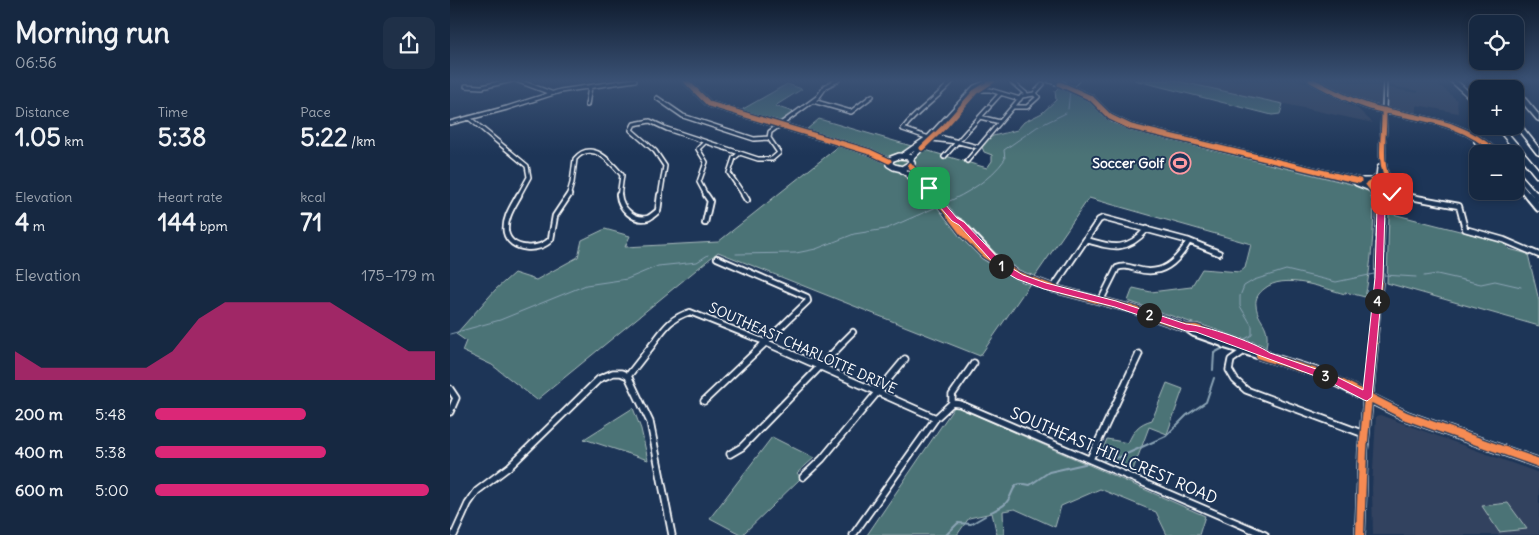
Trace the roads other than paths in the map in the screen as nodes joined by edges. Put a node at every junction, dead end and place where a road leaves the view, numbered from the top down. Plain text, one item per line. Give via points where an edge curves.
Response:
1 (512, 105) edge
2 (666, 105) edge
3 (713, 105) edge
4 (807, 105) edge
5 (827, 105) edge
6 (860, 105) edge
7 (930, 105) edge
8 (960, 105) edge
9 (963, 105) edge
10 (990, 105) edge
11 (1029, 105) edge
12 (1099, 105) edge
13 (1357, 105) edge
14 (1366, 105) edge
15 (1385, 105) edge
16 (1528, 105) edge
17 (1014, 107) joint
18 (1385, 111) junction
19 (980, 117) junction
20 (469, 118) junction
21 (1539, 119) edge
22 (1000, 122) junction
23 (450, 123) edge
24 (779, 125) junction
25 (1524, 133) edge
26 (1506, 135) edge
27 (932, 137) junction
28 (769, 138) junction
29 (705, 142) junction
30 (958, 142) junction
31 (1481, 145) edge
32 (1488, 145) edge
33 (847, 146) junction
34 (978, 148) junction
35 (740, 153) junction
36 (1539, 153) edge
37 (904, 155) junction
38 (895, 156) junction
39 (944, 157) dead end
40 (911, 158) junction
41 (889, 161) junction
42 (967, 161) dead end
43 (1383, 164) junction
44 (910, 165) junction
45 (1291, 165) junction
46 (901, 169) junction
47 (1539, 175) edge
48 (1372, 181) junction
49 (1524, 182) edge
50 (1372, 190) junction
51 (1391, 190) junction
52 (1524, 190) edge
53 (930, 191) junction
54 (1539, 199) edge
55 (747, 200) dead end
56 (1381, 208) junction
57 (1539, 208) edge
58 (705, 223) dead end
59 (1147, 229) junction
60 (1087, 240) junction
61 (1190, 241) junction
62 (539, 247) junction
63 (543, 251) dead end
64 (1219, 253) dead end
65 (1539, 255) edge
66 (717, 258) dead end
67 (1053, 288) junction
68 (1101, 300) junction
69 (1186, 328) junction
70 (852, 332) dead end
71 (764, 342) junction
72 (1241, 350) junction
73 (1139, 354) dead end
74 (905, 358) dead end
75 (974, 363) dead end
76 (819, 367) junction
77 (628, 376) junction
78 (450, 389) edge
79 (876, 392) junction
80 (1367, 397) junction
81 (704, 401) dead end
82 (952, 403) junction
83 (450, 412) edge
84 (936, 418) junction
85 (1364, 434) junction
86 (730, 454) dead end
87 (1090, 459) junction
88 (1539, 463) edge
89 (803, 477) dead end
90 (454, 535) edge
91 (672, 535) edge
92 (853, 535) edge
93 (1265, 535) edge
94 (1360, 535) edge

1 - 20 street
2 - 28 street via 683,116 754,139
3 - 24 street
4 - 24 street
5 - 6 street via 851,112
7 - 27 street via 904,128
8 - 27 street
9 - 27 street
10 - 19 street
11 - 17 street
12 - 45 street via 1110,117 1125,125
13 - 18 street
14 - 18 street
15 - 18 street
16 - 21 highway
17 - 22 street
18 - 31 street via 1449,127
18 - 32 street via 1457,127
18 - 43 street
19 - 22 street
19 - 30 street
20 - 23 street
20 - 62 street via 529,170 529,177 505,227 515,244 529,249
22 - 34 street
24 - 28 street
24 - 33 street
25 - 36 highway
26 - 47 highway
27 - 30 street
27 - 37 street
27 - 40 street
28 - 35 street via 779,151 776,159 760,160
29 - 35 street
29 - 58 street via 698,148 706,162 698,178 699,183 710,200
29 - 62 street via 650,121 638,121 632,126 631,130 664,160 658,211 648,220 634,217 622,205 618,197 622,175 615,165 598,152 583,150 574,161 571,191 555,217 552,237
30 - 34 street
30 - 39 street
33 - 38 street
33 - 41 street
34 - 42 street
35 - 55 street via 734,158 729,173
37 - 38 street
37 - 40 street
38 - 41 street
40 - 44 street
41 - 46 street via 891,166
43 - 48 street via 1379,177
43 - 51 street
44 - 46 street
44 - 53 street
45 - 48 street
45 - 50 street
46 - 53 street
48 - 50 street via 1368,184
48 - 51 street
49 - 54 street
50 - 51 street
50 - 56 street
51 - 56 street
51 - 65 street via 1460,207 1463,228
52 - 57 street
53 - 67 street via 992,263
56 - 80 street via 1379,278
59 - 60 street via 1138,240 1118,248
59 - 60 street via 1103,218 1098,220
59 - 61 street
60 - 67 street
61 - 64 street
61 - 68 street via 1166,270 1149,273 1127,266 1117,268
62 - 63 street
66 - 71 street via 809,299
67 - 68 street
68 - 69 street
69 - 72 street
69 - 72 street via 1196,328 1220,337
70 - 76 street
71 - 76 street, SOUTHEAST CHARLOTTE DRIVE
71 - 77 street, SOUTHEAST CHARLOTTE DRIVE via 696,313 682,314 667,325
71 - 81 street
72 - 80 street via 1329,377
72 - 85 street via 1230,360 1229,371 1237,384
73 - 87 street
74 - 79 street
75 - 82 street via 952,395
76 - 79 street, SOUTHEAST CHARLOTTE DRIVE
76 - 86 street via 742,447
77 - 90 street via 612,372 599,379 510,466 472,497
77 - 91 street via 650,422
78 - 83 street via 456,398
79 - 84 street, SOUTHEAST CHARLOTTE DRIVE
79 - 89 street via 822,459
80 - 85 street
80 - 88 street via 1406,416
82 - 84 street
82 - 87 street, SOUTHEAST HILLCREST ROAD
84 - 92 street
85 - 94 street
87 - 93 street, SOUTHEAST HILLCREST ROAD

